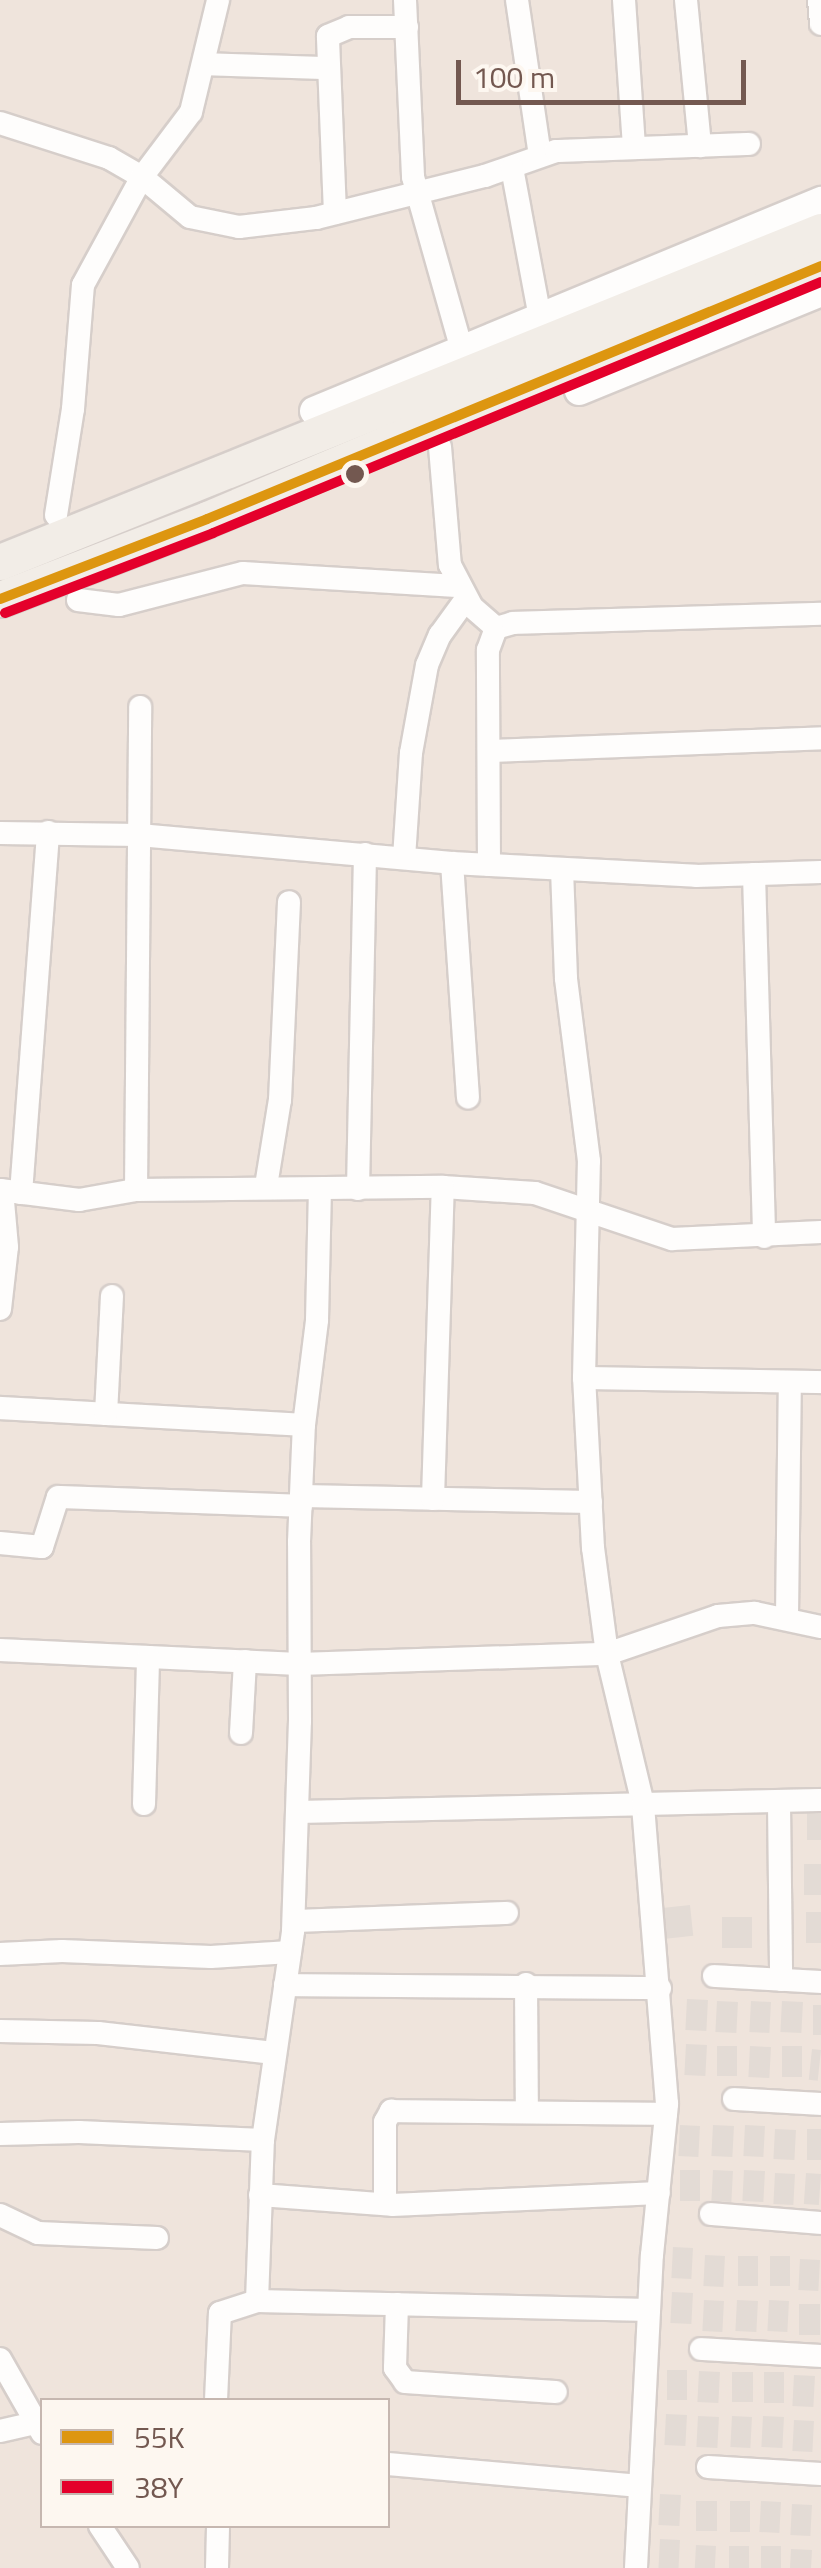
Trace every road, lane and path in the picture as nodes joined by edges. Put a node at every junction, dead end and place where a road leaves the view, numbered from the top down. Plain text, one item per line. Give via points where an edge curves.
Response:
1 (218, 0) edge
2 (405, 0) edge
3 (517, 0) edge
4 (624, 0) edge
5 (686, 0) edge
6 (819, 0) edge
7 (821, 24) edge
8 (407, 26) junction
9 (204, 64) junction
10 (327, 68) junction
11 (0, 125) edge
12 (748, 144) dead end
13 (700, 146) junction
14 (634, 148) junction
15 (540, 155) junction
16 (512, 168) junction
17 (142, 177) junction
18 (415, 194) junction
19 (821, 201) edge
20 (335, 213) junction
21 (821, 230) edge
22 (821, 266) edge
23 (821, 292) edge
24 (540, 317) junction
25 (462, 350) junction
26 (579, 391) dead end
27 (314, 411) dead end
28 (440, 447) dead end
29 (56, 516) dead end
30 (0, 562) edge
31 (462, 592) junction
32 (0, 599) edge
33 (78, 600) dead end
34 (821, 614) edge
35 (496, 628) junction
36 (140, 707) dead end
37 (821, 738) edge
38 (489, 752) junction
39 (48, 832) junction
40 (0, 833) edge
41 (140, 835) junction
42 (365, 854) junction
43 (404, 858) junction
44 (452, 863) junction
45 (489, 865) junction
46 (562, 869) junction
47 (821, 872) edge
48 (754, 874) junction
49 (289, 902) dead end
50 (468, 1097) dead end
51 (266, 1186) junction
52 (443, 1187) junction
53 (358, 1189) junction
54 (136, 1190) junction
55 (320, 1190) junction
56 (8, 1191) edge
57 (588, 1213) junction
58 (821, 1232) edge
59 (764, 1236) junction
60 (112, 1296) dead end
61 (0, 1309) edge
62 (584, 1378) junction
63 (790, 1382) junction
64 (821, 1382) edge
65 (0, 1408) edge
66 (106, 1414) junction
67 (304, 1425) junction
68 (434, 1500) junction
69 (302, 1501) junction
70 (591, 1502) junction
71 (0, 1543) edge
72 (787, 1616) junction
73 (821, 1627) edge
74 (0, 1650) edge
75 (607, 1654) junction
76 (148, 1657) junction
77 (244, 1661) junction
78 (299, 1664) junction
79 (242, 1733) dead end
80 (821, 1800) edge
81 (144, 1804) dead end
82 (643, 1804) junction
83 (779, 1804) junction
84 (298, 1812) junction
85 (507, 1913) dead end
86 (294, 1921) junction
87 (290, 1952) junction
88 (0, 1954) edge
89 (714, 1976) dead end
90 (781, 1980) junction
91 (821, 1982) edge
92 (526, 1984) junction
93 (285, 1985) junction
94 (660, 1988) junction
95 (0, 2030) edge
96 (274, 2053) junction
97 (734, 2098) dead end
98 (821, 2104) edge
99 (527, 2112) junction
100 (666, 2114) junction
101 (0, 2134) edge
102 (262, 2140) junction
103 (659, 2193) junction
104 (260, 2195) junction
105 (385, 2204) junction
106 (710, 2214) dead end
107 (0, 2215) edge
108 (821, 2222) edge
109 (157, 2238) dead end
110 (257, 2301) junction
111 (397, 2304) junction
112 (649, 2310) junction
113 (701, 2350) dead end
114 (821, 2356) edge
115 (0, 2359) edge
116 (556, 2392) dead end
117 (216, 2398) edge
118 (39, 2428) edge
119 (0, 2432) edge
120 (390, 2464) edge
121 (708, 2467) dead end
122 (821, 2474) edge
123 (640, 2486) junction
124 (101, 2528) edge
125 (218, 2528) edge
126 (121, 2567) edge
127 (217, 2568) edge
128 (636, 2568) edge

1 - 9 street
2 - 8 street
3 - 15 street
4 - 14 street
5 - 13 street
6 - 7 street
8 - 10 street via 332,32
8 - 18 street
9 - 10 street
9 - 17 street via 186,122
10 - 20 street
11 - 17 street via 95,153
12 - 13 street
13 - 14 street
14 - 15 street
15 - 16 street
16 - 18 street
16 - 24 street
17 - 20 street via 190,217 212,224 239,227
17 - 29 street via 83,285
18 - 20 street
18 - 25 street
19 - 24 street
21 - 30 main road
22 - 32 main road
23 - 26 street
24 - 25 street
25 - 27 street
28 - 31 street via 450,565
31 - 33 street via 243,573 119,605
31 - 35 street
31 - 43 street via 427,665 411,754
34 - 35 street
35 - 38 street via 488,650
36 - 41 street
37 - 38 street
38 - 45 street
39 - 40 street
39 - 41 street
39 - 56 street
41 - 42 street
41 - 54 street
42 - 43 street
42 - 53 street
43 - 44 street
44 - 45 street
44 - 50 street
45 - 46 street
46 - 48 street
46 - 57 street
47 - 48 street
48 - 59 street
49 - 51 street via 280,1100
51 - 54 street
51 - 55 street
52 - 53 street
52 - 57 street via 535,1193
52 - 68 street
53 - 55 street
54 - 56 street via 79,1200
55 - 67 street via 317,1320
56 - 61 street
57 - 59 street via 672,1240
57 - 62 street
58 - 59 street
60 - 66 street
62 - 63 street
62 - 70 street
63 - 64 street
63 - 72 street
65 - 66 street
66 - 67 street
67 - 69 street
68 - 69 street
68 - 70 street
69 - 71 street via 58,1497 42,1547
69 - 78 street
70 - 75 street
72 - 73 street
72 - 75 street via 718,1616
74 - 76 street
75 - 78 street
75 - 82 street
76 - 77 street
76 - 81 street
77 - 78 street
77 - 79 street
78 - 84 street
80 - 83 street
82 - 83 street
82 - 84 street
82 - 94 street
83 - 90 street
84 - 86 street
85 - 86 street
86 - 87 street
87 - 88 street
87 - 93 street
89 - 90 street
90 - 91 street
92 - 93 street
92 - 94 street
92 - 99 street
93 - 96 street
94 - 100 street
95 - 96 street via 98,2032
96 - 102 street
97 - 98 street
99 - 100 street
99 - 105 street via 391,2111 385,2122
100 - 103 street
101 - 102 street
102 - 104 street
103 - 105 street
103 - 112 street
104 - 105 street
104 - 110 street
106 - 108 street
107 - 109 street via 38,2233
110 - 111 street
110 - 117 street via 220,2313
111 - 112 street
111 - 116 street via 395,2368 406,2382
112 - 123 street
113 - 114 street
115 - 118 street
118 - 119 street
120 - 123 street
121 - 122 street
123 - 128 street
124 - 126 street
125 - 127 street

